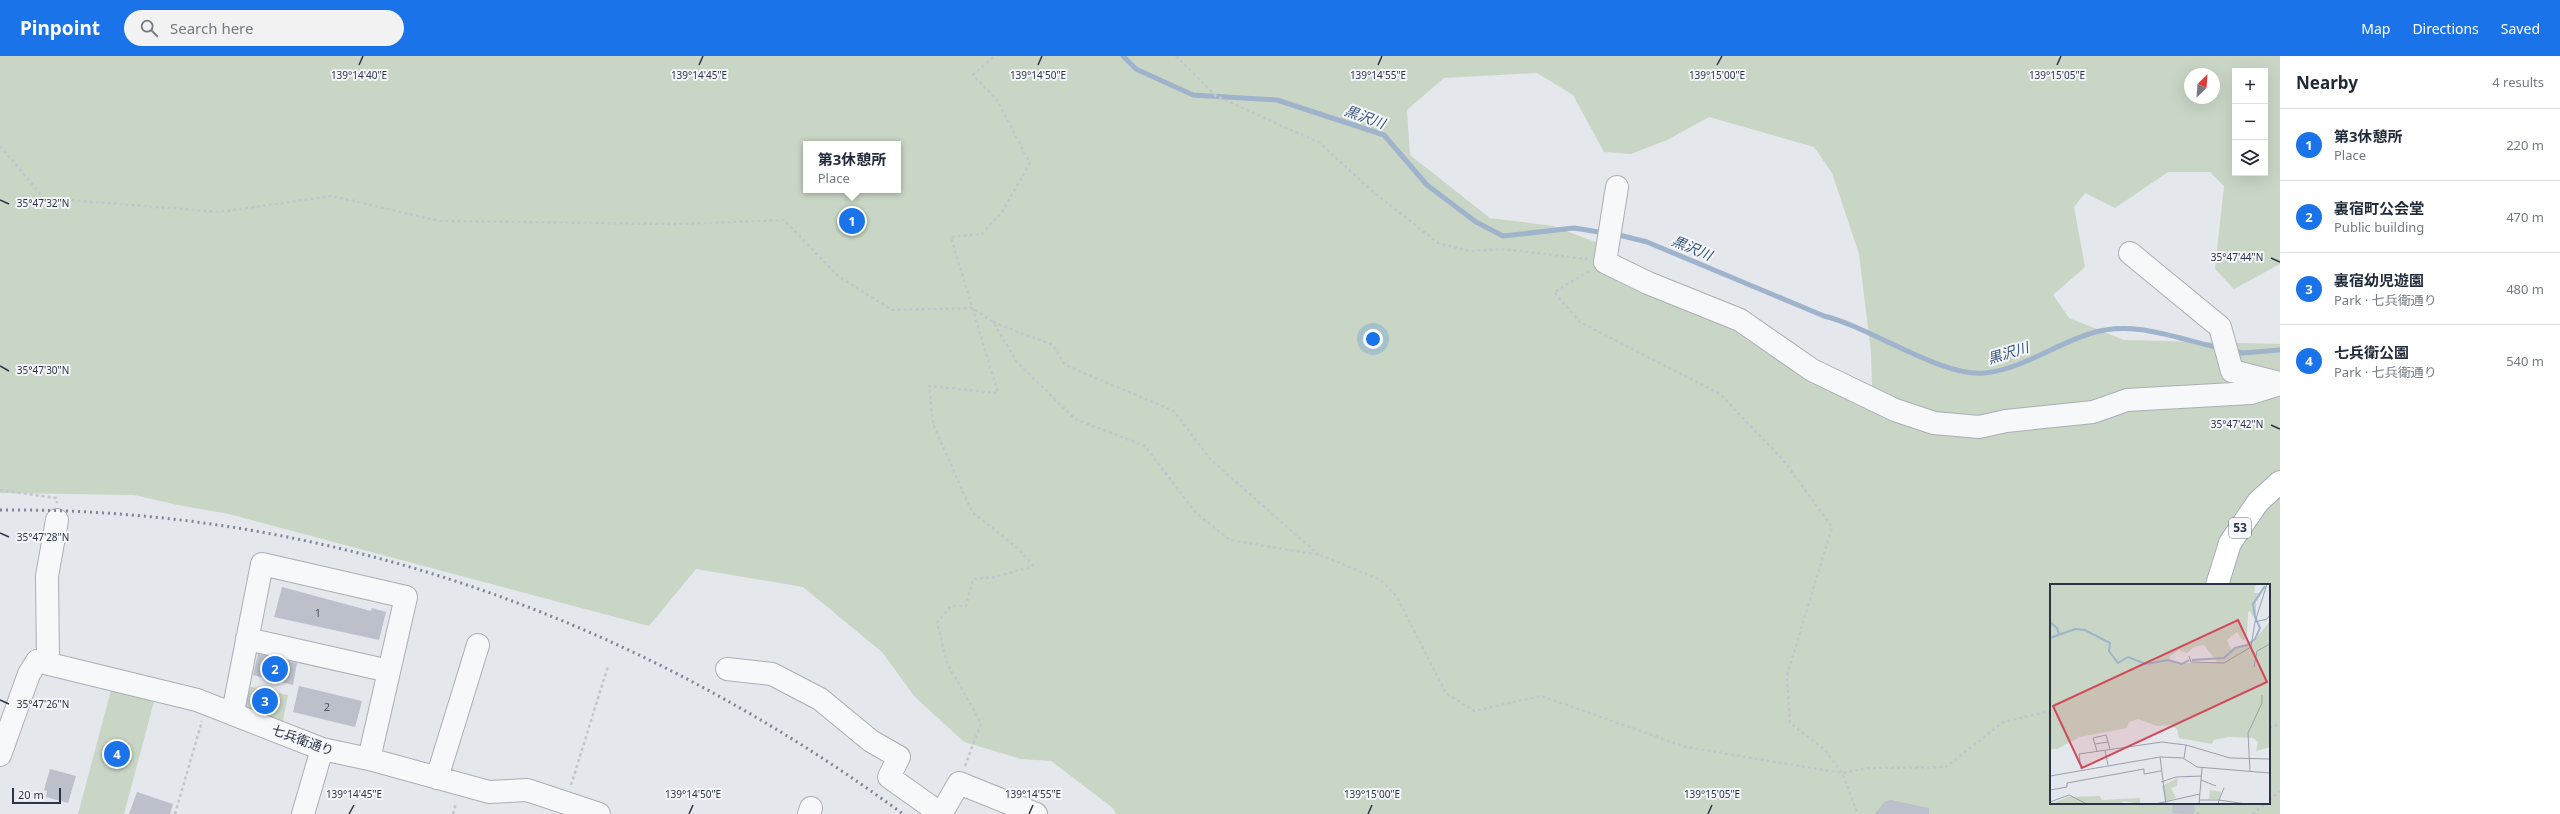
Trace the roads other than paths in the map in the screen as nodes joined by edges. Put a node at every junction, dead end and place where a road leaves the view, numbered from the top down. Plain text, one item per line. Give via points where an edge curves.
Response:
1 (1617, 187) dead end
2 (2130, 253) dead end
3 (2280, 384) edge
4 (2280, 482) edge
5 (57, 520) road end
6 (2217, 584) edge
7 (247, 639) junction
8 (478, 645) dead end
9 (48, 662) junction
10 (727, 670) dead end
11 (390, 671) junction
12 (233, 712) junction
13 (322, 749) junction
14 (0, 755) edge
15 (369, 759) junction
16 (438, 778) junction
17 (303, 814) edge
18 (599, 814) edge
19 (941, 814) edge
20 (1036, 814) edge

1 - 3 street via 1606,253 1648,283 1740,320 1812,370 1895,410 1934,423 1979,427 2093,412 2127,400 2251,393
2 - 3 street via 2220,327 2232,371
4 - 6 main road, 53 via 2258,502 2230,543
5 - 9 street via 47,576
7 - 11 street
7 - 11 street via 262,564 406,598
7 - 12 street
8 - 16 street
9 - 12 street, 七兵衛通り
9 - 14 street via 37,661 30,674
10 - 19 street via 772,674 820,699 871,741 899,757 889,777
11 - 15 street
12 - 13 street, 七兵衛通り
13 - 15 street, 七兵衛通り
13 - 17 street
15 - 16 street, 七兵衛通り
16 - 18 street, 七兵衛通り via 489,792 527,790
19 - 20 street via 959,783

